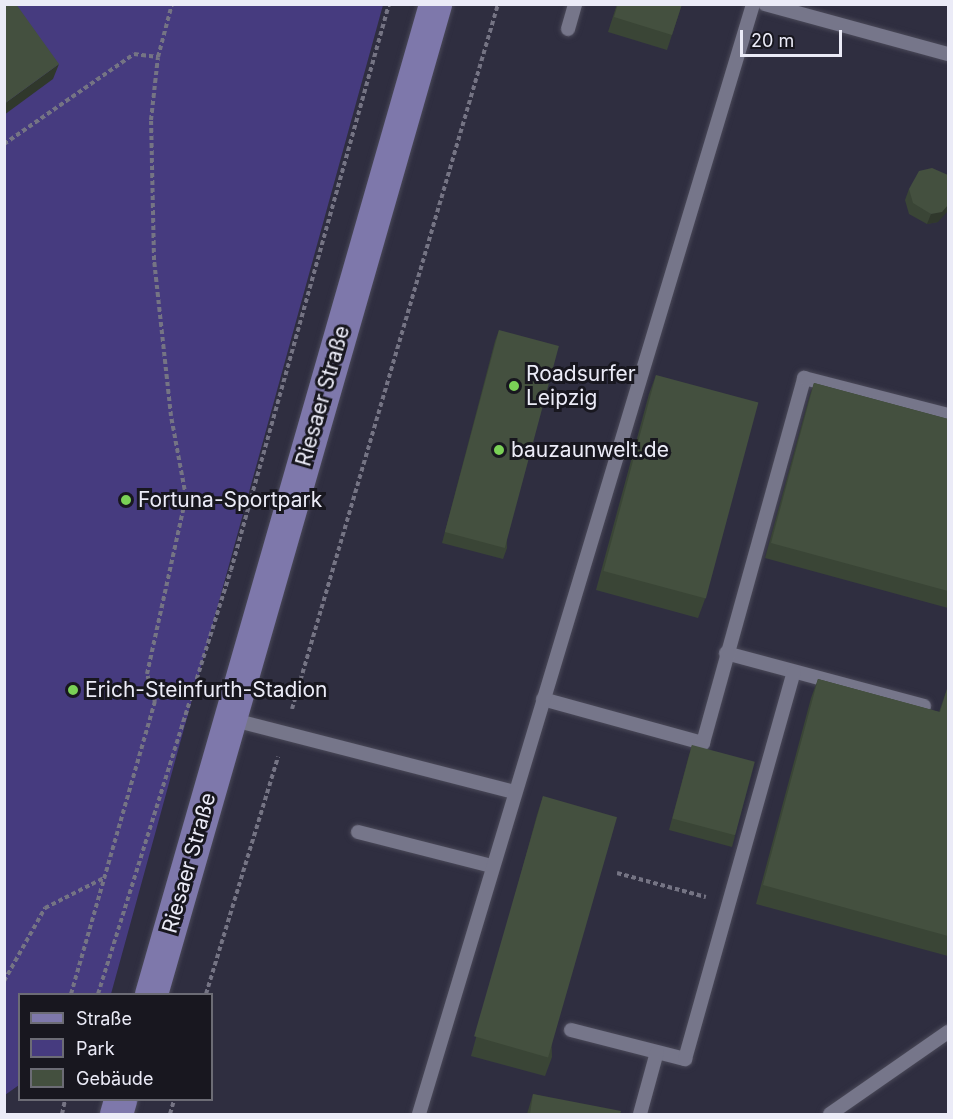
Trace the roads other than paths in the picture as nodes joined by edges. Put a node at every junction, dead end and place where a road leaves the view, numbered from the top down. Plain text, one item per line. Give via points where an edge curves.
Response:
1 (435, 4) edge
2 (575, 4) edge
3 (753, 4) edge
4 (765, 4) edge
5 (568, 29) dead end
6 (948, 54) edge
7 (948, 415) edge
8 (726, 653) junction
9 (794, 672) junction
10 (543, 699) junction
11 (924, 706) edge
12 (230, 719) junction
13 (515, 792) junction
14 (358, 832) dead end
15 (492, 866) junction
16 (151, 993) edge
17 (571, 1030) dead end
18 (948, 1032) edge
19 (657, 1052) junction
20 (419, 1114) edge
21 (640, 1114) edge
22 (830, 1114) edge

1 - 12 main road, Riesaer Straße
2 - 5 lane
3 - 10 lane
4 - 6 lane
7 - 8 lane via 804,378
8 - 9 lane
8 - 10 lane via 703,743
9 - 11 lane
9 - 19 lane via 685,1059
10 - 13 lane
12 - 13 lane
12 - 16 main road, Riesaer Straße
13 - 15 lane
14 - 15 lane
15 - 20 lane
17 - 19 lane
18 - 22 lane
19 - 21 lane

